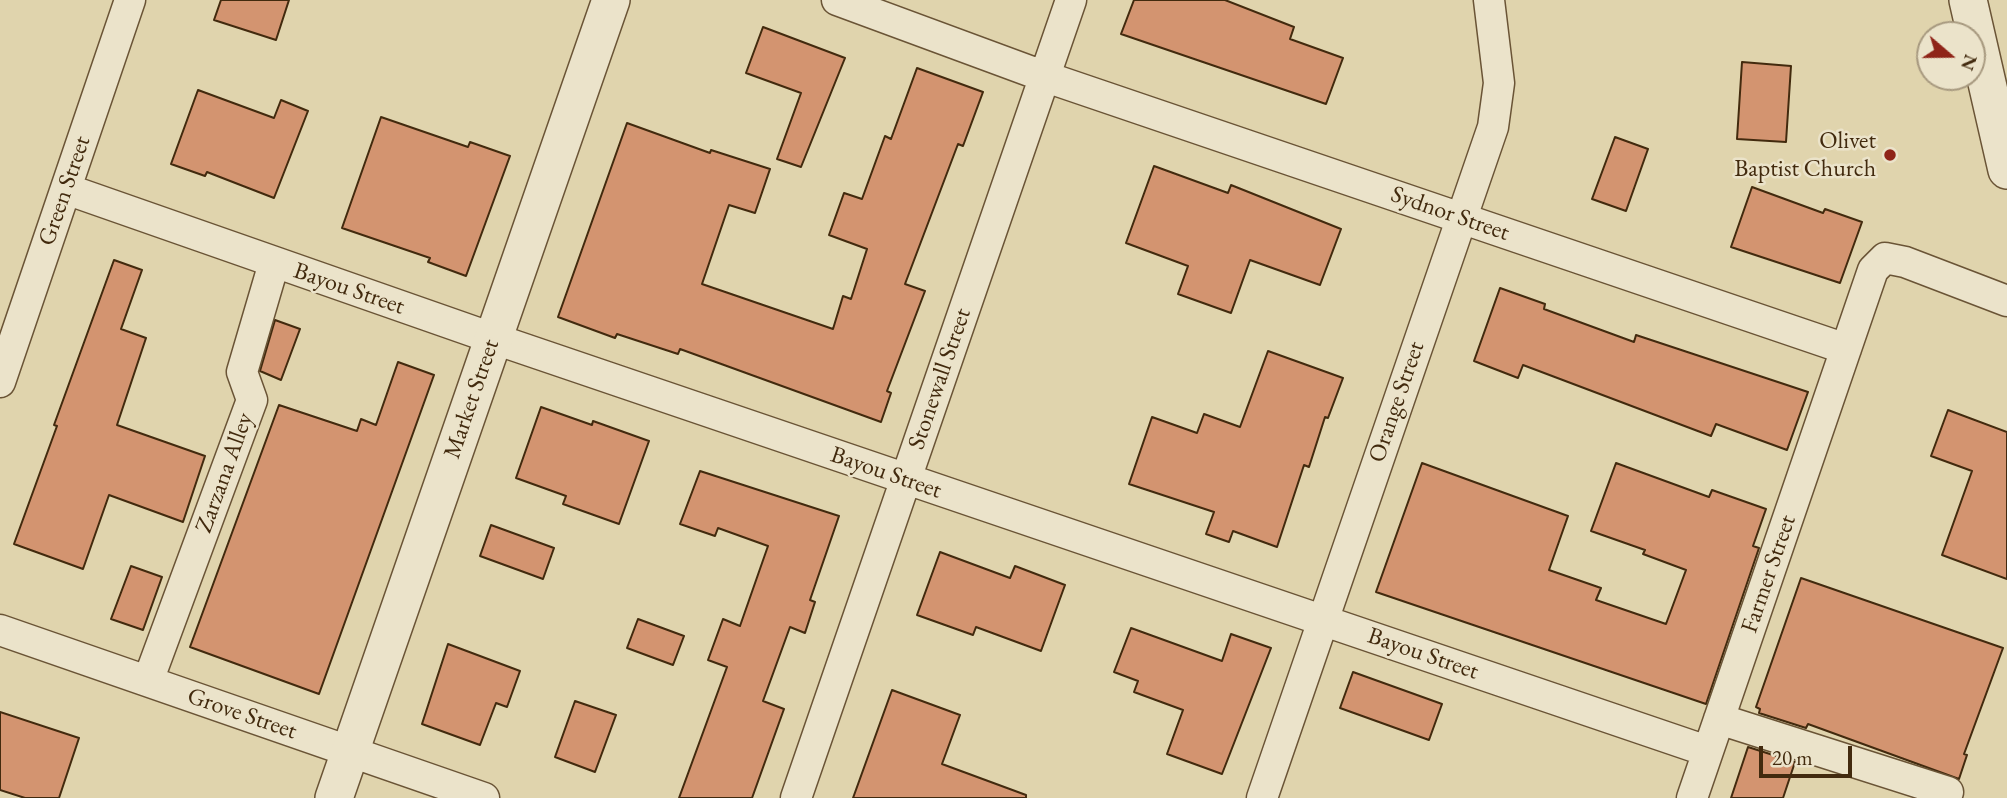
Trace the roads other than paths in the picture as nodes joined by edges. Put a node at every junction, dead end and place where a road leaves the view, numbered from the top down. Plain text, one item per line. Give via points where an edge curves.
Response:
1 (130, 0) edge
2 (611, 0) edge
3 (837, 0) edge
4 (1071, 0) edge
5 (1489, 0) edge
6 (1968, 0) edge
7 (1043, 76) junction
8 (2007, 170) edge
9 (66, 189) junction
10 (1461, 218) junction
11 (274, 263) junction
12 (2007, 301) edge
13 (492, 338) junction
14 (1846, 349) junction
15 (0, 382) edge
16 (905, 480) junction
17 (1323, 620) junction
18 (0, 630) edge
19 (148, 681) junction
20 (1719, 719) junction
21 (1707, 751) junction
22 (349, 752) junction
23 (1948, 792) dead end
24 (334, 798) edge
25 (484, 798) edge
26 (796, 798) edge
27 (1262, 798) edge
28 (1692, 798) edge

1 - 9 street, Green Street
2 - 13 street, Market Street
3 - 7 street, Sydnor Street
4 - 7 street, Stonewall Street
5 - 10 street, Orange Street via 1498,94 1493,127
6 - 8 street
7 - 10 street, Sydnor Street
7 - 16 street, Stonewall Street
9 - 11 street, Bayou Street
9 - 15 street, Green Street
10 - 14 street, Sydnor Street
10 - 17 street, Orange Street
11 - 13 street, Bayou Street
11 - 19 street, Zarzana Alley via 242,372 252,400
12 - 14 street via 1885,258 1874,270
13 - 16 street, Bayou Street
13 - 22 street, Market Street
14 - 20 street, Farmer Street
16 - 17 street, Bayou Street
16 - 26 street, Stonewall Street
17 - 21 street, Bayou Street
17 - 27 street, Orange Street
18 - 19 street, Grove Street
19 - 22 street, Grove Street
20 - 21 street, Farmer Street
20 - 23 street
21 - 28 street, Farmer Street
22 - 24 street, Market Street
22 - 25 street, Grove Street

